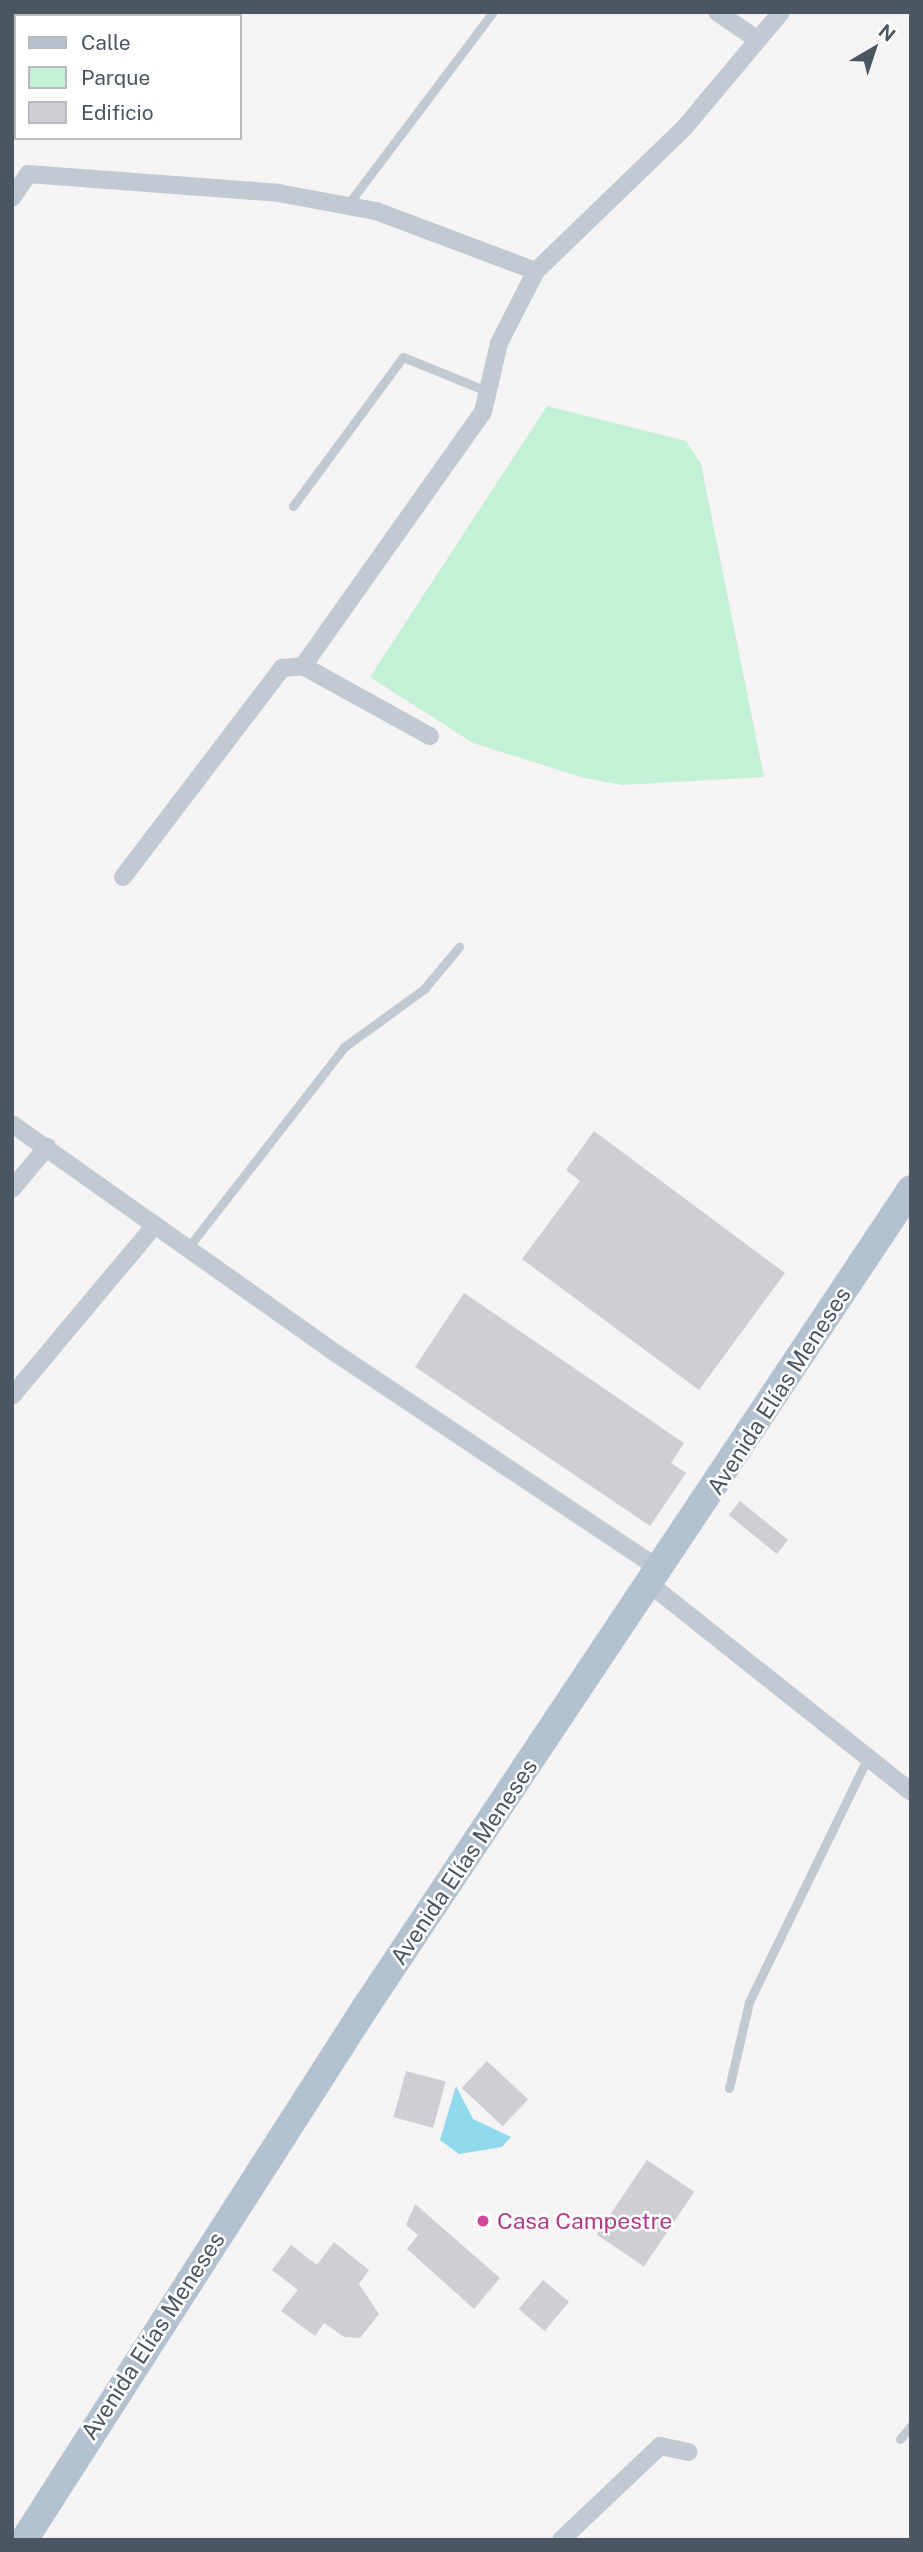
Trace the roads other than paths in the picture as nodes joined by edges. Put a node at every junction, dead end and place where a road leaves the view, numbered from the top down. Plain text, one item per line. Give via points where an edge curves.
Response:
1 (493, 12) edge
2 (717, 12) edge
3 (781, 12) edge
4 (755, 38) junction
5 (12, 198) edge
6 (348, 204) junction
7 (536, 271) junction
8 (489, 392) junction
9 (293, 506) dead end
10 (303, 666) junction
11 (430, 736) dead end
12 (123, 877) dead end
13 (459, 947) dead end
14 (12, 1124) edge
15 (47, 1147) junction
16 (12, 1189) edge
17 (911, 1189) edge
18 (155, 1225) junction
19 (187, 1249) junction
20 (12, 1396) edge
21 (656, 1578) junction
22 (867, 1759) junction
23 (911, 1792) edge
24 (729, 2088) dead end
25 (911, 2426) edge
26 (900, 2439) dead end
27 (688, 2452) dead end
28 (29, 2538) edge
29 (561, 2540) edge

1 - 6 lane
2 - 4 street
3 - 4 street
4 - 7 street via 685,127
5 - 6 street via 28,174
6 - 7 street
7 - 8 street via 499,343
8 - 9 lane via 403,357
8 - 10 street via 483,412
10 - 11 street
10 - 12 street via 282,668
13 - 19 lane via 424,989 344,1047
14 - 15 street
15 - 16 street
15 - 18 street
17 - 21 main road, Avenida Elías Meneses
18 - 19 street
18 - 20 street
19 - 21 street
21 - 22 street
21 - 28 main road, Avenida Elías Meneses via 365,2008
22 - 23 street
22 - 24 lane via 749,2002
25 - 26 lane
27 - 29 street via 660,2446

